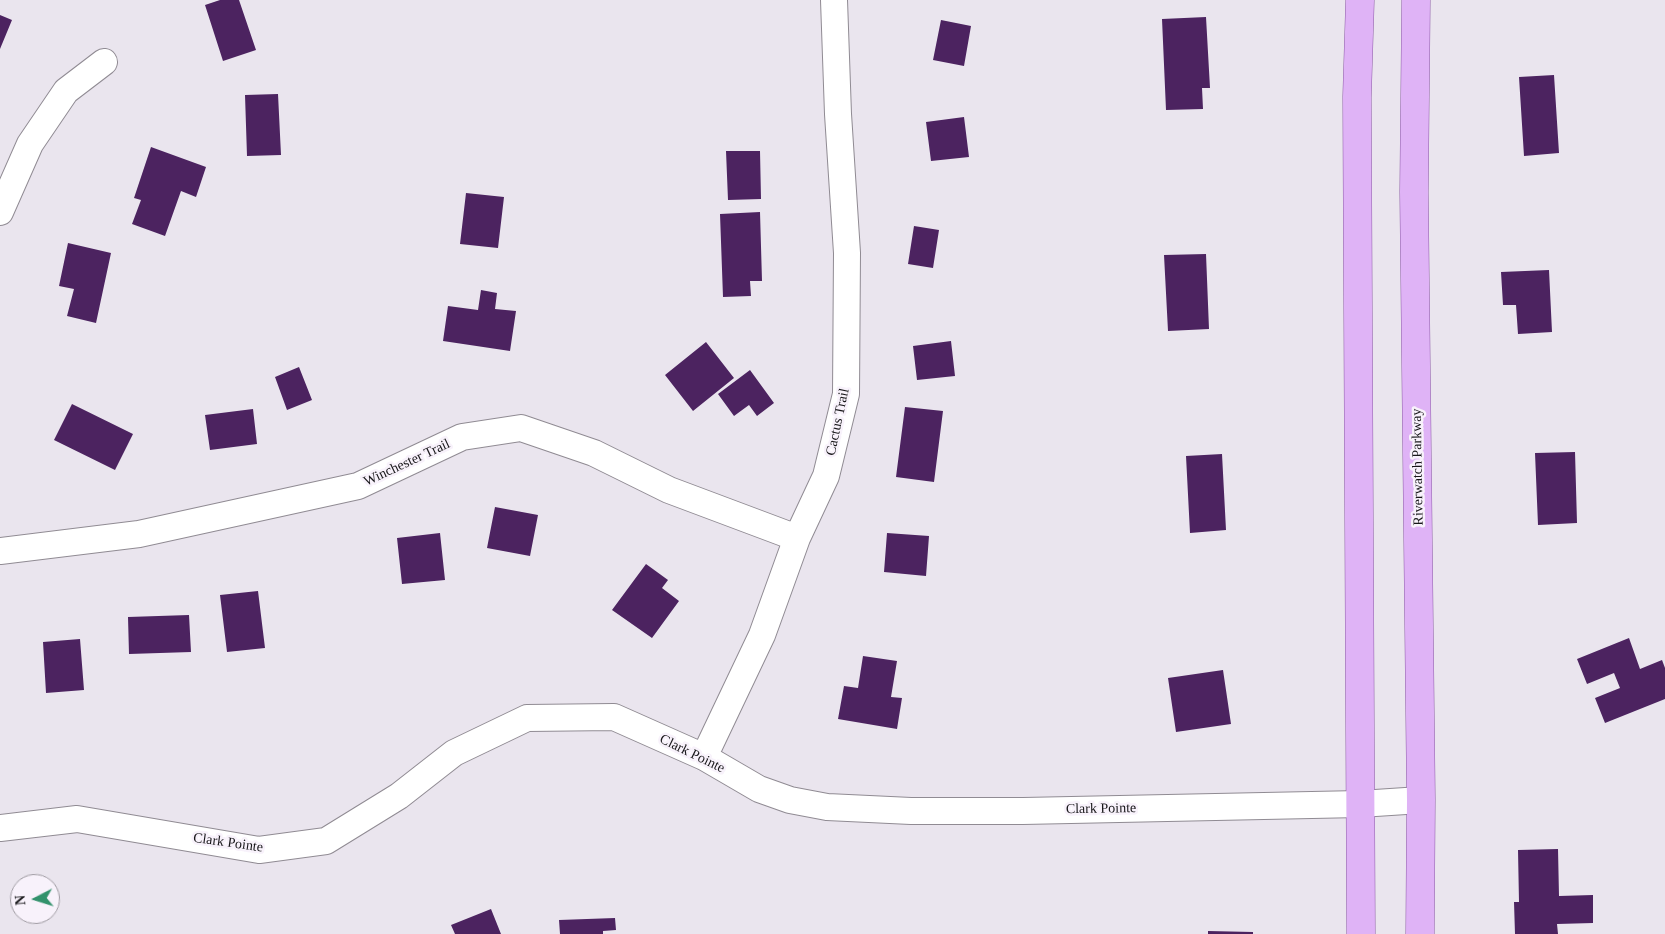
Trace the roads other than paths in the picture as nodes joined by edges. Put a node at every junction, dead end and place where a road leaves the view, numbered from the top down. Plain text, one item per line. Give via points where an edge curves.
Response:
1 (834, 0) edge
2 (1360, 0) edge
3 (1416, 0) edge
4 (104, 62) dead end
5 (0, 212) edge
6 (797, 538) junction
7 (0, 551) edge
8 (704, 757) junction
9 (1421, 800) junction
10 (1360, 804) junction
11 (0, 828) edge
12 (1361, 934) edge
13 (1420, 934) edge

1 - 6 street, Cactus Trail via 847,253 846,394 826,476
2 - 10 main road via 1357,97
3 - 9 main road, Riverwatch Parkway via 1414,192
4 - 5 street via 66,91 30,144
6 - 7 street, Winchester Trail via 669,490 594,453 521,428 462,437 358,486 139,534
6 - 8 street, Cactus Trail via 762,635
8 - 10 street, Clark Pointe via 759,789 790,800 827,807 1023,811
8 - 11 street, Clark Pointe via 614,717 527,718 454,753 399,796 326,841 259,850 77,819
9 - 10 street, Clark Pointe
9 - 13 main road, Riverwatch Parkway
10 - 12 main road

